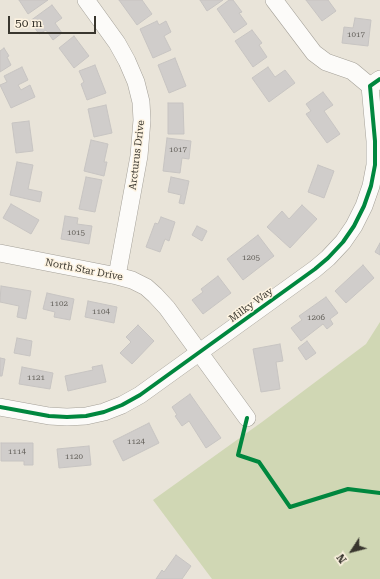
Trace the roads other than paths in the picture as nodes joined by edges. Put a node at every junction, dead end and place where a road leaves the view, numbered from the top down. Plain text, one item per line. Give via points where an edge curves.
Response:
1 (86, 0) edge
2 (274, 0) edge
3 (375, 82) edge
4 (0, 253) edge
5 (117, 276) junction
6 (199, 352) junction
7 (0, 407) edge
8 (246, 418) dead end

1 - 5 street, Arcturus Drive via 127,61 141,102 139,156
2 - 3 street via 314,53 326,62
3 - 6 street, Milky Way via 375,165 371,186 354,226 343,242 315,269
4 - 5 street, North Star Drive
5 - 6 street, North Star Drive via 132,280 155,294
6 - 7 street, Milky Way via 140,395 104,412 67,417
6 - 8 street, North Star Drive

